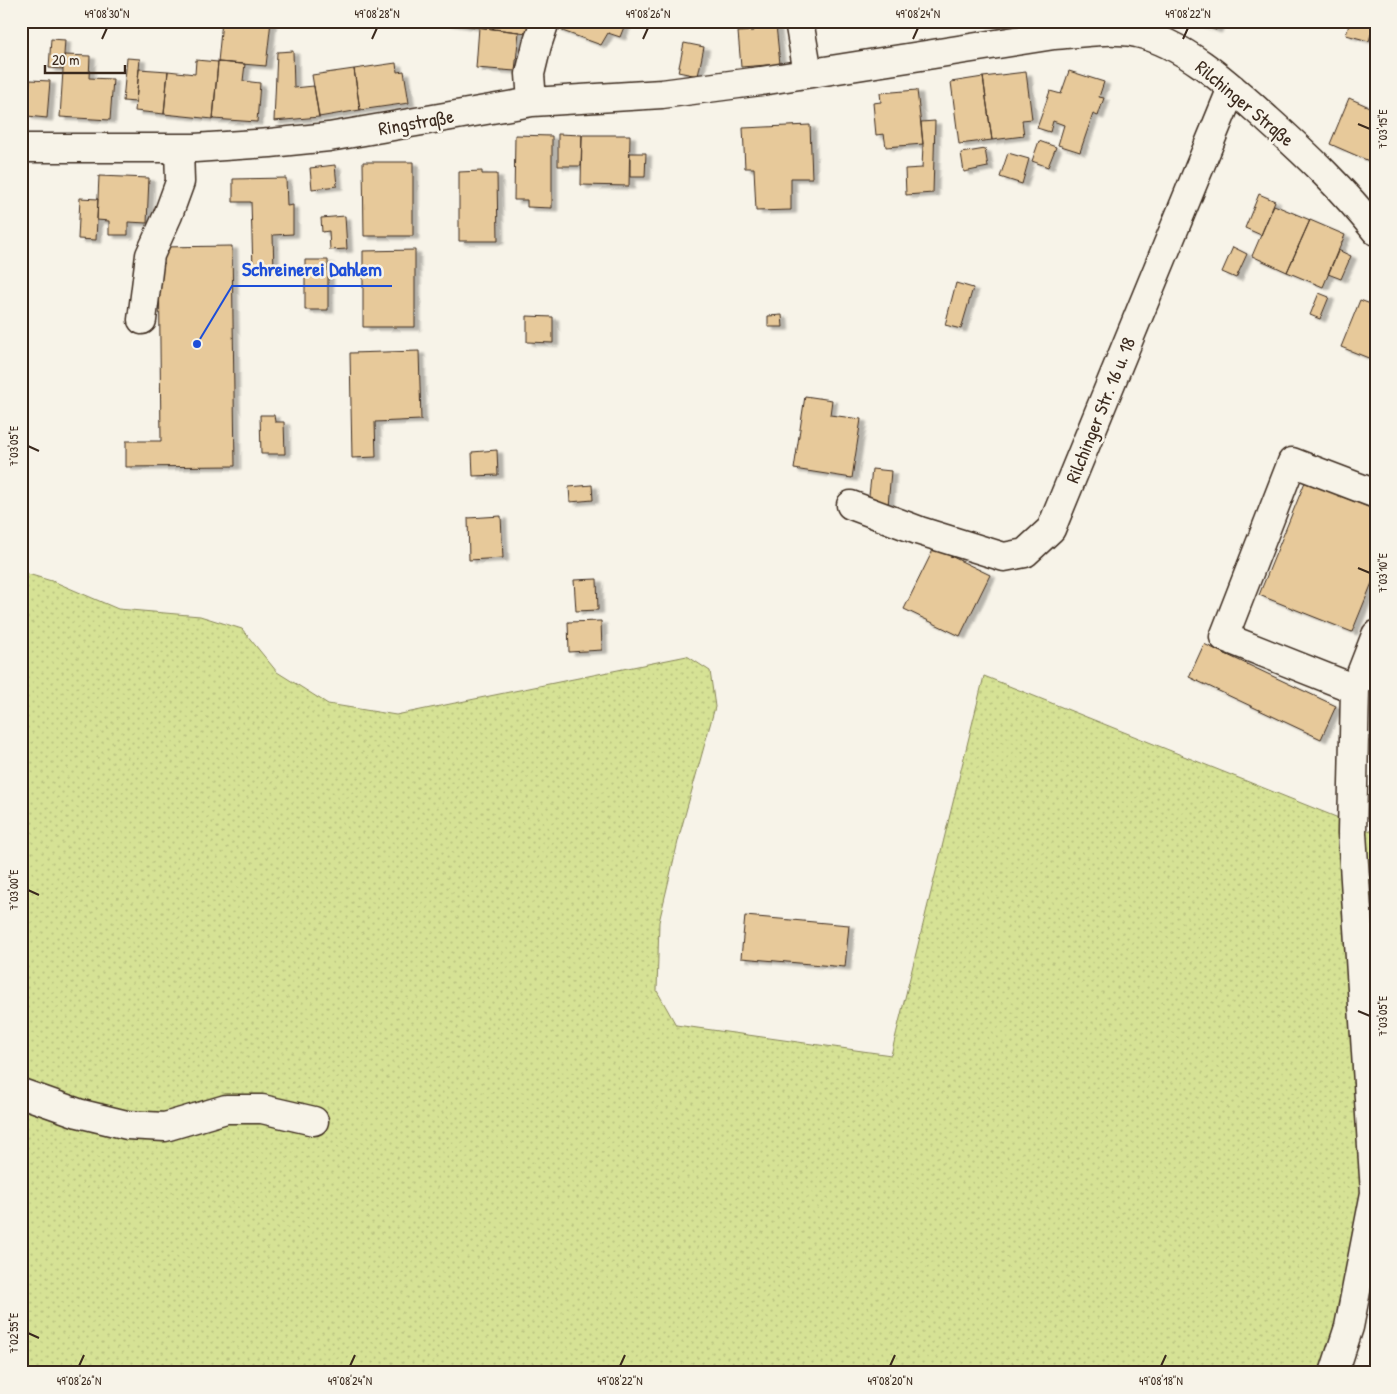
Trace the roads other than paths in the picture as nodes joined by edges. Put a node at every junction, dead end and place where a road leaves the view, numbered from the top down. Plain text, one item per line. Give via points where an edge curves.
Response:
1 (544, 21) edge
2 (799, 21) edge
3 (808, 73) junction
4 (1232, 88) junction
5 (532, 102) junction
6 (21, 148) edge
7 (180, 148) junction
8 (1371, 213) edge
9 (142, 320) dead end
10 (1376, 494) edge
11 (851, 505) dead end
12 (1376, 635) edge
13 (1355, 689) junction
14 (21, 1093) edge
15 (314, 1121) dead end
16 (1334, 1373) edge

1 - 5 street via 530,74
2 - 3 street
3 - 4 street, Rilchinger Straße via 1096,31 1136,33 1163,41
3 - 5 street, Ringstraße via 662,94
4 - 8 street, Rilchinger Straße
4 - 11 street, Rilchinger Str. 16 u. 18 via 1051,529 1025,554 1004,557
5 - 7 street, Ringstraße via 330,137
6 - 7 street, Ringstraße
7 - 9 street via 180,182 150,255
10 - 13 street via 1292,462 1224,637
12 - 13 street
13 - 16 street via 1352,833 1375,1193 1349,1327
14 - 15 street via 78,1113 127,1125 165,1127 226,1109 262,1109

